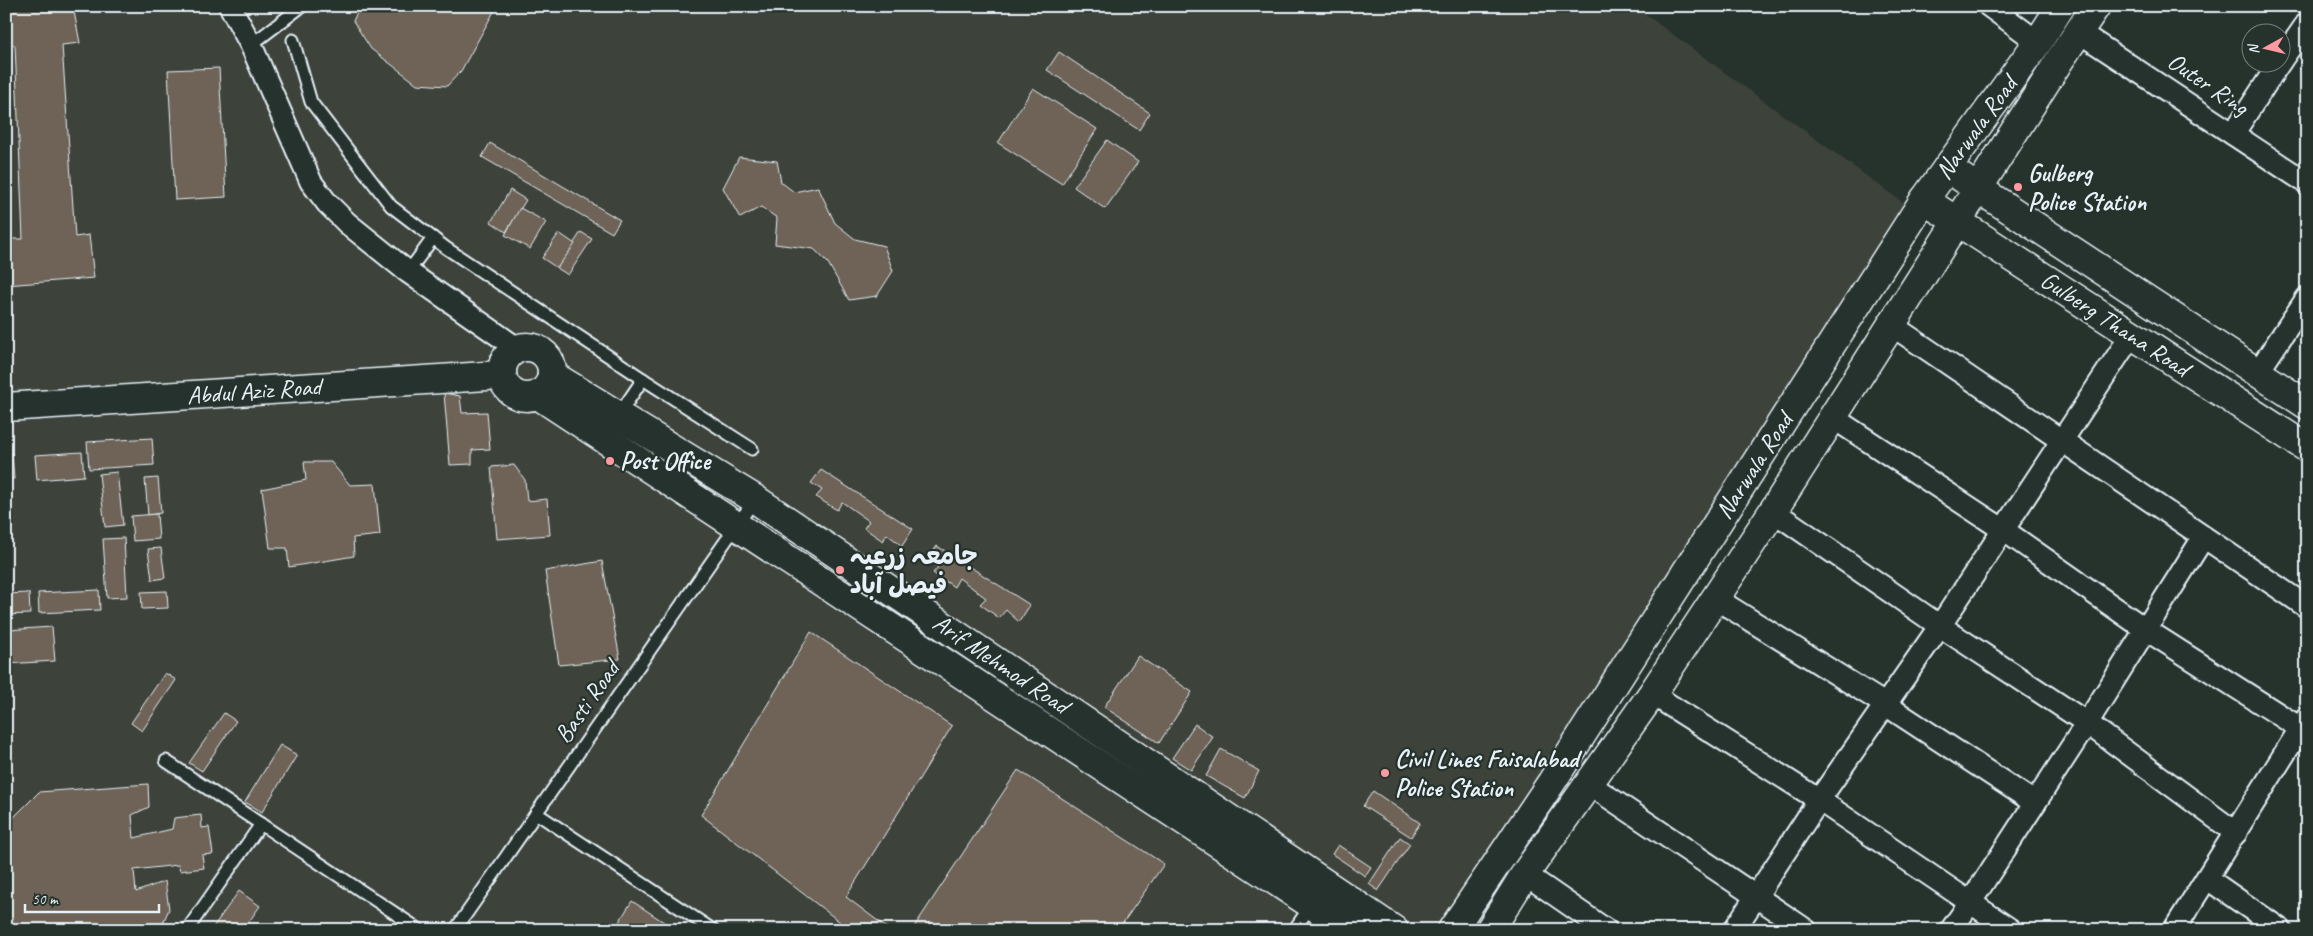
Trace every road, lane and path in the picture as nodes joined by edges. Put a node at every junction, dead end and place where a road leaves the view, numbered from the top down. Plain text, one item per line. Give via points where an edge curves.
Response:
1 (230, 6) edge
2 (302, 6) edge
3 (1989, 6) edge
4 (2061, 6) edge
5 (2096, 6) edge
6 (2307, 23) edge
7 (2079, 32) junction
8 (292, 40) dead end
9 (2038, 42) junction
10 (251, 45) junction
11 (2290, 48) edge
12 (2273, 72) edge
13 (2233, 134) junction
14 (1947, 168) junction
15 (2307, 183) edge
16 (1978, 187) junction
17 (1924, 200) junction
18 (1956, 222) junction
19 (433, 238) junction
20 (408, 272) junction
21 (2307, 298) edge
22 (1890, 324) junction
23 (2132, 334) junction
24 (518, 349) junction
25 (2258, 372) junction
26 (502, 375) junction
27 (643, 379) junction
28 (545, 385) junction
29 (2307, 405) edge
30 (6, 407) edge
31 (618, 416) junction
32 (1832, 417) junction
33 (2062, 442) junction
34 (2307, 448) edge
35 (752, 449) dead end
36 (755, 499) junction
37 (1773, 511) junction
38 (737, 525) junction
39 (2002, 529) junction
40 (813, 538) junction
41 (2203, 538) junction
42 (796, 564) junction
43 (1716, 598) junction
44 (2307, 607) edge
45 (1940, 626) junction
46 (2144, 629) junction
47 (993, 659) junction
48 (976, 683) junction
49 (1652, 694) junction
50 (1886, 705) junction
51 (2087, 723) junction
52 (2304, 723) edge
53 (166, 761) dead end
54 (1589, 784) junction
55 (1820, 800) junction
56 (2035, 804) junction
57 (536, 814) junction
58 (261, 824) junction
59 (2236, 833) junction
60 (1229, 834) junction
61 (1525, 874) junction
62 (2208, 879) junction
63 (1756, 895) junction
64 (1970, 903) junction
65 (1312, 904) junction
66 (187, 930) edge
67 (420, 930) edge
68 (455, 930) edge
69 (713, 930) edge
70 (1294, 930) edge
71 (1350, 930) edge
72 (1394, 930) edge
73 (1452, 930) edge
74 (1490, 930) edge
75 (1606, 930) edge
76 (1734, 930) edge
77 (1806, 930) edge
78 (1950, 930) edge
79 (2012, 930) edge
80 (2174, 930) edge
81 (2281, 930) edge

1 - 10 street
2 - 10 lane
3 - 9 street
4 - 9 main road, Narwala Road
5 - 7 main road, Narwala Road
6 - 11 street
7 - 13 street, Outer Ring
7 - 16 main road, Narwala Road
8 - 19 lane via 312,102 391,206
9 - 14 main road, Narwala Road
10 - 20 street via 311,182 347,223
12 - 13 street
13 - 15 street, Outer Ring
14 - 16 main road, Gulberg Thana Road
14 - 17 main road, Narwala Road
16 - 18 main road, Narwala Road
16 - 25 main road, Gulberg Thana Road
17 - 18 main road, Gulberg Thana Road
17 - 73 main road, Narwala Road via 1551,783
18 - 22 main road, Narwala Road
18 - 23 main road, Gulberg Thana Road
19 - 20 lane
19 - 27 lane
20 - 24 street
21 - 25 street
22 - 32 main road, Narwala Road
22 - 33 street
23 - 33 street
23 - 34 main road, Gulberg Thana Road
24 - 26 main road via 505,360
24 - 28 main road via 526,347 542,352 548,359
25 - 29 main road, Gulberg Thana Road
26 - 28 main road via 504,383 522,397
26 - 30 main road, Abdul Aziz Road
27 - 31 lane
27 - 35 lane
28 - 31 main road, Arif Mehmod Road
28 - 38 main road
31 - 36 main road, Arif Mehmod Road
32 - 37 main road, Narwala Road
32 - 39 street
33 - 39 street
33 - 41 street
36 - 38 lane, Basti Road
36 - 40 main road, Arif Mehmod Road
37 - 43 main road, Narwala Road
37 - 45 street
38 - 42 main road
38 - 57 lane, Basti Road
39 - 45 street
39 - 46 street
40 - 42 main road
40 - 47 main road, Arif Mehmod Road
41 - 44 street
41 - 46 street
42 - 48 main road
43 - 49 main road, Narwala Road
43 - 50 street
45 - 50 street
45 - 51 street
46 - 51 street
46 - 52 street
47 - 48 main road
47 - 60 main road, Arif Mehmod Road
48 - 60 main road
49 - 54 main road, Narwala Road
49 - 55 street
50 - 55 street
50 - 56 street
51 - 56 street
51 - 59 street
52 - 59 street
53 - 58 lane
54 - 61 main road, Narwala Road
54 - 63 street
55 - 63 street
55 - 64 street
56 - 64 street
57 - 68 lane, Basti Road
57 - 69 lane
58 - 66 lane
58 - 67 lane
59 - 62 street
60 - 65 main road
60 - 72 main road, Arif Mehmod Road
61 - 74 main road, Narwala Road
61 - 75 street
62 - 80 street
62 - 81 street
63 - 76 street
63 - 77 street
64 - 78 street
64 - 79 street
65 - 70 lane
65 - 71 main road

